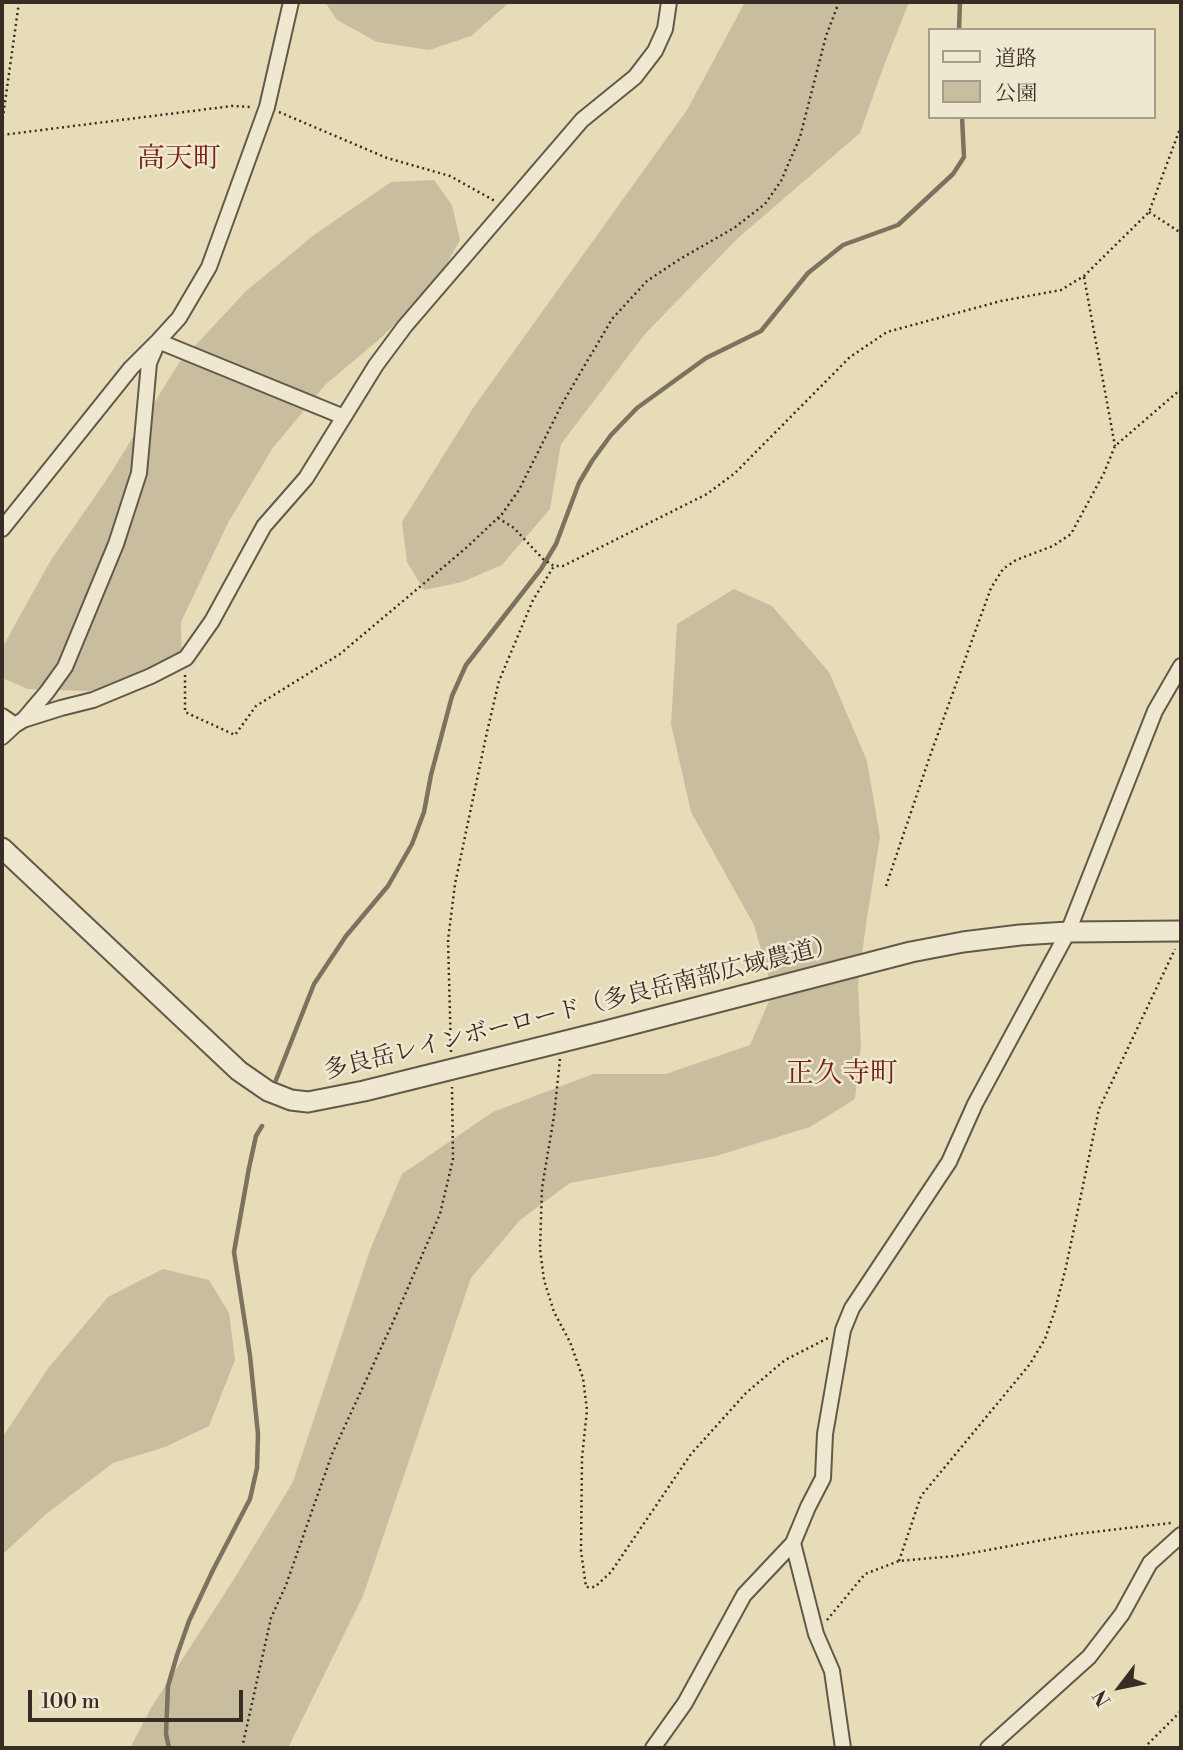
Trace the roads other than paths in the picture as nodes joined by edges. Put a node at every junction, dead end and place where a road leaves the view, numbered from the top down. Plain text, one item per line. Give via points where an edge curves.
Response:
1 (291, 2) edge
2 (669, 2) edge
3 (158, 341) junction
4 (344, 417) junction
5 (2, 529) edge
6 (1181, 666) edge
7 (2, 716) edge
8 (19, 722) junction
9 (2, 737) edge
10 (2, 848) edge
11 (1068, 932) junction
12 (1178, 940) edge
13 (1181, 1535) edge
14 (793, 1543) junction
15 (653, 1748) edge
16 (843, 1748) edge
17 (988, 1748) edge

1 - 3 street via 267,107 209,267 179,318
2 - 4 street via 665,29 635,77 582,120 505,207 405,326
3 - 4 street
3 - 5 street via 131,368
3 - 8 street via 149,363 139,473 116,544 65,667
4 - 8 street via 306,478 264,526 212,621 186,658 93,700
6 - 11 street via 1155,711
7 - 8 street
8 - 9 street
10 - 11 street, 多良岳レインボーロード（多良岳南部広域農道） via 239,1071 268,1091 308,1102 911,952
11 - 12 street, 多良岳レインボーロード（多良岳南部広域農道）
11 - 14 street via 975,1104 949,1162 852,1308 843,1330 825,1434 823,1478
13 - 17 street via 1150,1563 1122,1614 1089,1657
14 - 15 street via 744,1595 685,1703
14 - 16 street via 816,1634 832,1671

